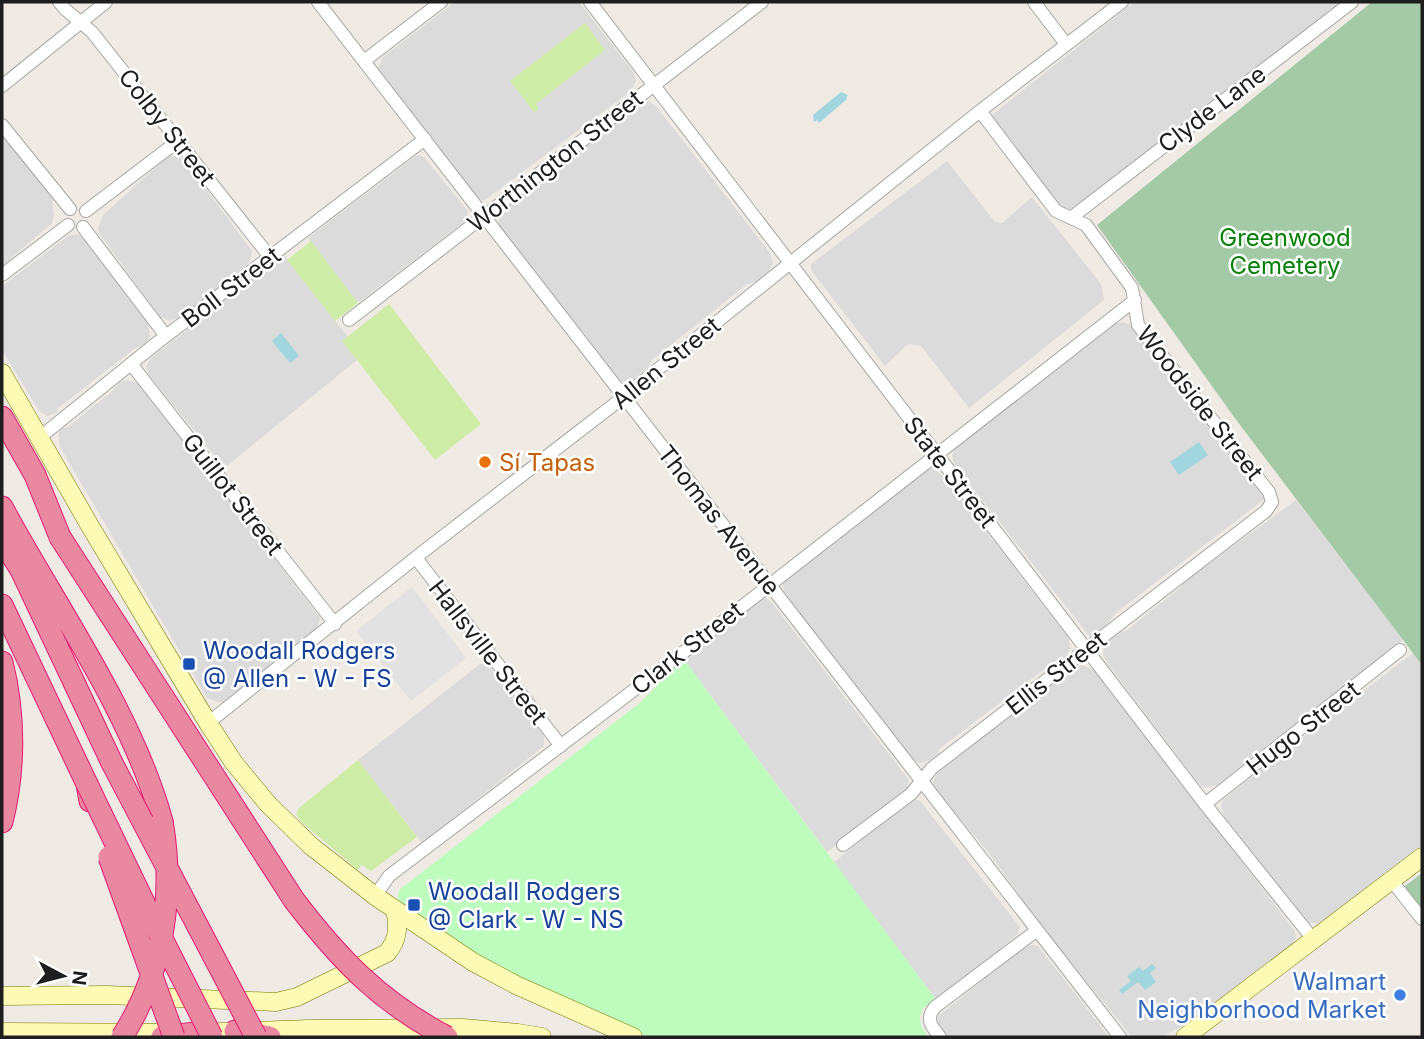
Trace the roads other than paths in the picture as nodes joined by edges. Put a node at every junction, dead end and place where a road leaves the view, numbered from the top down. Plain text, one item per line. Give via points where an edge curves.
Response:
1 (59, 2) edge
2 (106, 2) edge
3 (318, 2) edge
4 (442, 2) edge
5 (590, 2) edge
6 (762, 2) edge
7 (1034, 2) edge
8 (1122, 2) edge
9 (1352, 2) edge
10 (80, 22) junction
11 (1066, 44) junction
12 (364, 61) junction
13 (653, 85) junction
14 (2, 86) edge
15 (980, 111) junction
16 (2, 125) edge
17 (425, 139) junction
18 (178, 141) junction
19 (69, 209) junction
20 (86, 211) junction
21 (484, 216) junction
22 (1072, 217) junction
23 (68, 225) junction
24 (83, 227) junction
25 (270, 257) junction
26 (790, 264) junction
27 (2, 275) edge
28 (1135, 300) junction
29 (349, 320) dead end
30 (166, 336) junction
31 (131, 363) junction
32 (2, 373) edge
33 (624, 397) junction
34 (2, 417) edge
35 (39, 438) junction
36 (2, 447) edge
37 (936, 453) junction
38 (1272, 502) joint
39 (2, 507) edge
40 (60, 537) junction
41 (2, 540) edge
42 (416, 558) junction
43 (769, 584) junction
44 (2, 605) edge
45 (335, 624) junction
46 (1087, 650) junction
47 (1399, 650) dead end
48 (2, 662) edge
49 (208, 723) junction
50 (561, 746) junction
51 (920, 781) junction
52 (87, 784) junction
53 (1206, 804) junction
54 (2, 822) edge
55 (843, 845) dead end
56 (1422, 857) edge
57 (1391, 880) junction
58 (374, 896) junction
59 (395, 910) junction
60 (1422, 919) edge
61 (1037, 930) junction
62 (1313, 939) junction
63 (2, 996) edge
64 (235, 1031) junction
65 (2, 1032) edge
66 (204, 1035) edge
67 (1184, 1036) edge
68 (122, 1037) edge
69 (162, 1037) edge
70 (174, 1037) edge
71 (256, 1037) edge
72 (270, 1037) edge
73 (447, 1037) edge
74 (542, 1037) edge
75 (633, 1037) edge
76 (940, 1037) edge
77 (1120, 1037) edge

1 - 10 street, Colby Street
2 - 10 street
3 - 12 street, Thomas Avenue
4 - 12 street
5 - 13 street, State Street
6 - 13 street, Worthington Street
7 - 11 street
8 - 11 street, Allen Street
9 - 22 street, Clyde Lane
10 - 14 street
10 - 18 street, Colby Street
11 - 15 street, Allen Street
12 - 17 street, Thomas Avenue
13 - 21 street, Worthington Street
13 - 26 street, State Street
15 - 22 street, Woodside Street via 1056,211
15 - 26 street, Allen Street
16 - 19 street
17 - 21 street, Thomas Avenue
17 - 25 street, Boll Street
18 - 20 street
18 - 25 street, Colby Street
19 - 20 street
19 - 23 street
20 - 24 street via 88,220
21 - 29 street, Worthington Street
21 - 33 street, Thomas Avenue
22 - 28 street, Woodside Street via 1086,225 1130,284
23 - 24 street
23 - 27 street
24 - 30 street
25 - 30 street, Boll Street
26 - 33 street, Allen Street
26 - 37 street, State Street
28 - 37 street, Clark Street
28 - 38 street, Woodside Street via 1138,325 1269,492
30 - 31 street, Boll Street
31 - 35 street, Boll Street
31 - 45 street, Guillot Street
32 - 35 main road
33 - 42 street, Allen Street
33 - 43 street, Thomas Avenue
34 - 40 highway via 35,475
35 - 49 main road
36 - 40 highway
37 - 43 street, Clark Street
37 - 46 street, State Street
38 - 46 street, Ellis Street
39 - 68 highway, bridge via 132,737 162,821 168,887 161,943 154,974
40 - 73 highway, bridge via 325,941 375,990
41 - 71 highway, bridge via 21,570 112,763
42 - 45 street, Allen Street
42 - 50 street, Hallsville Street
43 - 50 street, Clark Street
43 - 51 street, Thomas Avenue
44 - 52 highway
45 - 49 street, Allen Street
46 - 51 street, Ellis Street
46 - 53 street, State Street
47 - 53 street, Hugo Street
48 - 54 highway via 12,747
49 - 58 main road via 268,804 311,846
50 - 58 street, Clark Street via 389,876
51 - 55 street, Ellis Street via 911,794
51 - 61 street, Thomas Avenue
52 - 66 highway, bridge
52 - 70 highway, bridge via 94,816
53 - 62 street, State Street
56 - 57 main road
57 - 60 street
57 - 62 main road
58 - 59 main road
59 - 63 main road via 397,935 387,953 297,997 276,1002
59 - 75 main road via 504,979
61 - 76 street via 935,1007 930,1025
61 - 77 street, Thomas Avenue
62 - 67 main road
64 - 66 main road
64 - 72 highway
64 - 74 main road via 463,1028
65 - 66 main road
66 - 69 highway

